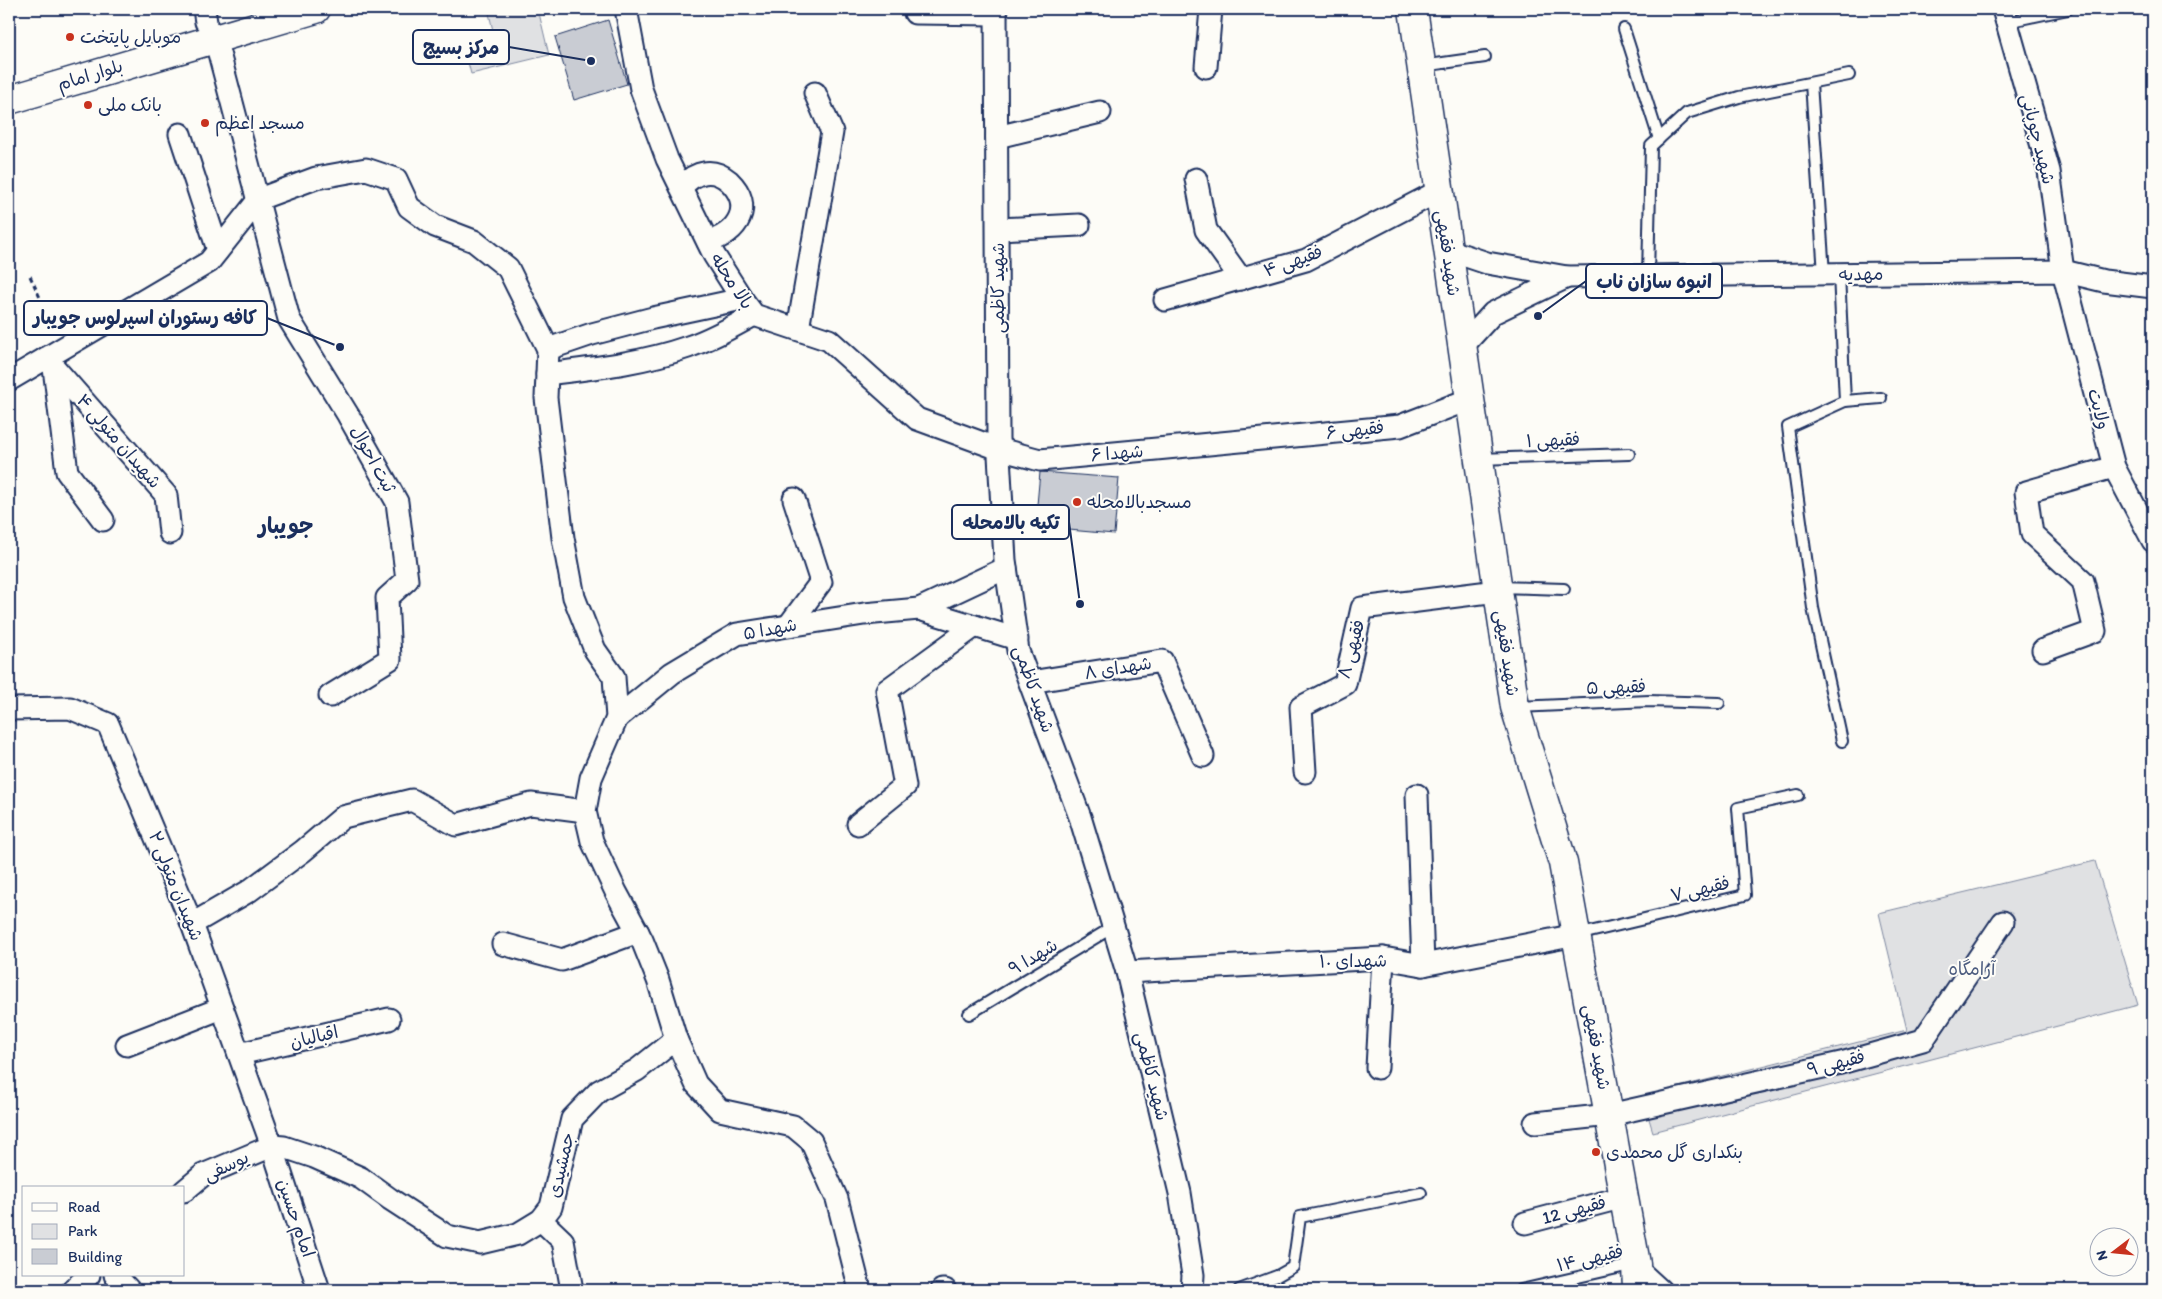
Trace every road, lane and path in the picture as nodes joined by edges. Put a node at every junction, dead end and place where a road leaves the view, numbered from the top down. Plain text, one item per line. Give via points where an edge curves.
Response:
1 (250, 9) edge
2 (316, 9) edge
3 (626, 9) edge
4 (1211, 9) edge
5 (1412, 9) edge
6 (2068, 9) edge
7 (996, 11) edge
8 (915, 13) dead end
9 (2005, 15) edge
10 (209, 23) edge
11 (1624, 29) dead end
12 (1485, 57) dead end
13 (1421, 66) junction
14 (1206, 67) dead end
15 (1849, 74) dead end
16 (9, 82) edge
17 (1811, 82) junction
18 (815, 93) dead end
19 (9, 100) edge
20 (1100, 112) dead end
21 (180, 134) dead end
22 (997, 137) junction
23 (1659, 139) junction
24 (1196, 179) dead end
25 (680, 186) junction
26 (1439, 191) junction
27 (259, 199) junction
28 (1079, 225) dead end
29 (998, 229) junction
30 (708, 242) junction
31 (218, 250) junction
32 (1448, 250) junction
33 (2063, 271) junction
34 (1832, 274) junction
35 (30, 276) dead end
36 (1648, 276) junction
37 (1567, 277) junction
38 (1241, 279) junction
39 (2153, 287) edge
40 (1166, 300) dead end
41 (748, 307) junction
42 (798, 330) junction
43 (1462, 347) junction
44 (548, 349) junction
45 (55, 358) junction
46 (547, 374) junction
47 (9, 380) edge
48 (1881, 398) dead end
49 (1470, 399) junction
50 (1845, 400) junction
51 (1237, 442) joint
52 (999, 449) junction
53 (1629, 454) dead end
54 (1478, 459) junction
55 (2114, 467) junction
56 (794, 500) dead end
57 (103, 520) dead end
58 (170, 533) dead end
59 (2153, 541) edge
60 (1006, 568) junction
61 (1497, 589) junction
62 (1564, 589) dead end
63 (918, 610) junction
64 (788, 625) junction
65 (975, 626) junction
66 (1017, 639) junction
67 (2043, 650) dead end
68 (1030, 682) junction
69 (330, 696) dead end
70 (1719, 703) dead end
71 (1514, 707) junction
72 (9, 710) edge
73 (617, 718) junction
74 (1842, 741) dead end
75 (1203, 756) dead end
76 (1305, 772) dead end
77 (1417, 795) dead end
78 (1798, 795) dead end
79 (584, 811) junction
80 (858, 824) dead end
81 (2003, 922) dead end
82 (192, 924) junction
83 (1113, 927) junction
84 (638, 932) junction
85 (1576, 935) junction
86 (503, 944) dead end
87 (1383, 958) junction
88 (1423, 965) junction
89 (1127, 972) junction
90 (222, 1008) junction
91 (969, 1014) dead end
92 (388, 1019) dead end
93 (676, 1039) junction
94 (127, 1045) dead end
95 (239, 1054) junction
96 (1377, 1068) dead end
97 (1609, 1115) junction
98 (1534, 1123) dead end
99 (272, 1146) junction
100 (185, 1190) edge
101 (1421, 1194) dead end
102 (1624, 1197) junction
103 (541, 1220) junction
104 (1525, 1222) dead end
105 (1637, 1274) edge
106 (88, 1276) edge
107 (116, 1276) edge
108 (73, 1290) edge
109 (129, 1290) edge
110 (319, 1290) edge
111 (572, 1290) edge
112 (860, 1290) edge
113 (1192, 1290) edge
114 (1238, 1290) edge
115 (1521, 1290) edge
116 (1660, 1290) edge

1 - 10 main road, بلوار امام
2 - 10 main road, بلوار امام
3 - 25 street, بالا محله via 641,89
4 - 14 street
5 - 13 main road, شهید فقیهی
6 - 9 lane
7 - 8 street
7 - 22 street, شهید کاظمی
9 - 33 street, شهید چوپانی via 2049,172
10 - 16 main road, بلوار امام
10 - 19 main road, بلوار امام
10 - 27 street
11 - 23 lane
12 - 13 lane
13 - 26 main road, شهید فقیهی
15 - 17 lane
17 - 23 lane via 1739,97 1686,113
17 - 34 lane
18 - 42 street via 832,132
20 - 22 street
21 - 31 street
22 - 29 street, شهید کاظمی
23 - 36 lane via 1651,146
24 - 38 street via 1206,230
25 - 30 street, بالا محله
25 - 30 street via 696,175 712,172 723,176 737,190 742,204 738,221 725,234
26 - 32 main road, شهید فقیهی
26 - 38 street, فقیهی ۴ via 1306,260
27 - 31 street
27 - 44 street via 316,178 366,169 396,179 409,207 435,226 474,241 508,268
27 - 69 street, ثبت احوال via 289,318 397,502 406,580 387,598 390,659
28 - 29 street
29 - 52 street, شهید کاظمی
30 - 41 street, بالا محله
31 - 45 street via 209,262
32 - 37 street via 1487,263
32 - 43 main road, شهید فقیهی
33 - 34 street, مهدیه
33 - 39 street, مهدیه via 2104,281
33 - 55 street, ولایت
34 - 36 street, مهدیه
34 - 50 lane
35 - 45 path
36 - 37 street, مهدیه
37 - 43 street via 1493,313
38 - 40 street, فقیهی ۴
41 - 42 street, بالا محله
41 - 44 street via 627,325
41 - 46 street via 728,329 688,347 612,366
42 - 52 street, بالا محله via 829,340 917,419
43 - 49 main road, شهید فقیهی
44 - 46 street
45 - 47 street
45 - 57 street via 67,472
45 - 58 street, شهیدان متولی ۴ via 166,495
46 - 73 street via 546,398 556,483 574,597 595,650 614,677
48 - 50 lane
49 - 51 street, فقیهی ۶ via 1400,426
49 - 54 main road, شهید فقیهی
50 - 74 lane via 1788,427 1813,608
51 - 52 street, شهدا ۶ via 1040,460
52 - 60 street, شهید کاظمی
53 - 54 lane, فقیهی ۱
54 - 61 main road, شهید فقیهی
55 - 59 street, ولایت
55 - 67 street via 2026,492 2032,534 2083,581 2095,631
56 - 64 street via 821,582
60 - 63 street, شهدا ۵
60 - 66 street, شهید کاظمی
61 - 62 lane
61 - 71 main road, شهید فقیهی
61 - 76 street, فقیهی ۸ via 1362,608 1344,684 1301,706
63 - 64 street, شهدا ۵
63 - 65 street, شهدا ۵
64 - 73 street, شهدا ۵ via 736,634 672,673
65 - 66 street, شهدا ۵
65 - 80 street via 887,690 904,786
66 - 68 street, شهید کاظمی via 1018,651
68 - 75 street, شهدای ۸ via 1162,660
68 - 83 street, شهید کاظمی via 1080,817
70 - 71 lane, فقیهی ۵ via 1649,701
71 - 85 main road, شهید فقیهی via 1562,863
72 - 82 street, شهیدان متولی ۲ via 70,708 108,724
73 - 79 street via 591,778
77 - 88 street
78 - 85 lane, فقیهی ۷ via 1738,808 1745,895
79 - 82 street via 531,804 456,825 412,800 343,817 249,891
79 - 84 street via 592,841
81 - 97 street, فقیهی ۹ via 1924,1040 1841,1063
82 - 90 street, شهیدان متولی ۲
83 - 89 street, شهید کاظمی
83 - 91 lane, شهدا ۹
84 - 86 street via 562,960
84 - 93 street via 658,980
85 - 88 street, شهدای ۱۰
85 - 97 main road, شهید فقیهی
87 - 88 street, شهدای ۱۰
87 - 89 street, شهدای ۱۰
87 - 96 street
89 - 113 street, شهید کاظمی via 1180,1193 1194,1274
90 - 94 street
90 - 95 street, شهیدان متولی ۲
92 - 95 street, اقبالیان
93 - 103 street, جمشیدی via 637,1070 599,1091 572,1119 551,1207
93 - 112 street via 696,1084 720,1110 793,1126 811,1141 837,1199
95 - 99 street, شهیدان متولی ۲
97 - 98 street, فقیهی ۹
97 - 102 main road, شهید فقیهی
99 - 100 street, یوسفی via 203,1175
99 - 103 street, جمشیدی via 314,1157 361,1178 448,1236 480,1243 518,1234
99 - 110 street, امام حسین
101 - 114 lane via 1300,1217 1293,1267
102 - 104 street, فقیهی 12
102 - 105 main road, شهید فقیهی
103 - 111 street via 563,1241
105 - 115 lane, فقیهی ۱۴
105 - 116 street
106 - 108 street
107 - 109 street

